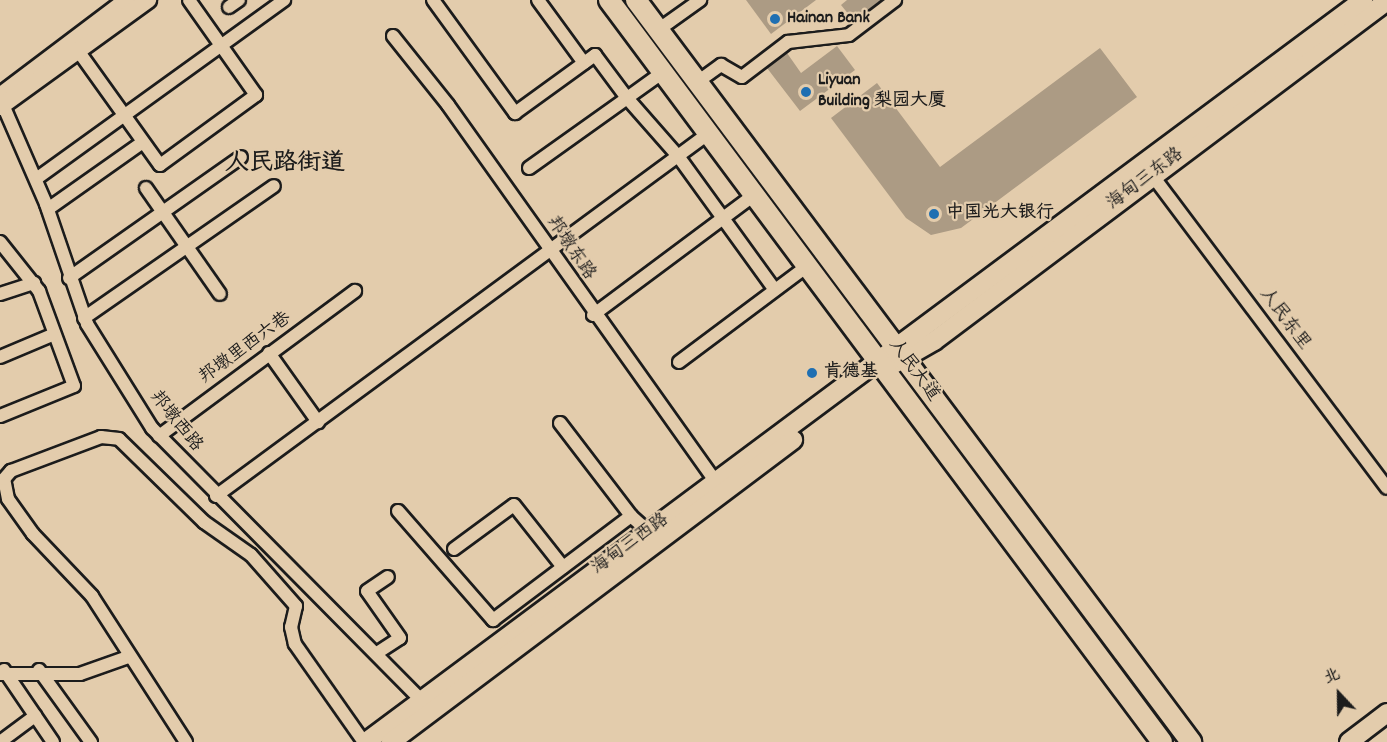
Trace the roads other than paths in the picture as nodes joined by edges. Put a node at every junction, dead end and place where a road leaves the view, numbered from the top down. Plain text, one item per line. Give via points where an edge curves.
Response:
1 (127, 0) edge
2 (148, 0) edge
3 (189, 0) edge
4 (284, 0) edge
5 (433, 0) edge
6 (538, 0) edge
7 (609, 0) edge
8 (636, 0) edge
9 (700, 0) edge
10 (895, 0) edge
11 (1363, 0) edge
12 (1387, 1) edge
13 (658, 30) junction
14 (393, 36) dead end
15 (221, 46) junction
16 (79, 52) junction
17 (584, 63) junction
18 (663, 72) junction
19 (696, 83) junction
20 (627, 98) junction
21 (1, 102) edge
22 (124, 115) junction
23 (708, 133) junction
24 (143, 142) junction
25 (678, 156) junction
26 (241, 157) dead end
27 (529, 168) dead end
28 (1152, 175) junction
29 (36, 179) junction
30 (274, 186) dead end
31 (146, 188) dead end
32 (754, 195) junction
33 (48, 209) junction
34 (163, 212) junction
35 (724, 217) junction
36 (0, 242) edge
37 (187, 247) junction
38 (549, 251) junction
39 (806, 267) junction
40 (69, 278) junction
41 (34, 283) junction
42 (775, 290) junction
43 (355, 291) dead end
44 (0, 294) edge
45 (220, 294) dead end
46 (593, 315) junction
47 (84, 318) junction
48 (52, 336) junction
49 (899, 352) junction
50 (269, 353) junction
51 (0, 357) edge
52 (679, 362) dead end
53 (880, 367) junction
54 (0, 416) edge
55 (318, 422) junction
56 (560, 423) dead end
57 (159, 436) junction
58 (716, 482) junction
59 (1387, 488) edge
60 (216, 496) junction
61 (398, 511) dead end
62 (631, 516) junction
63 (649, 532) junction
64 (454, 549) dead end
65 (562, 567) junction
66 (388, 577) dead end
67 (377, 653) junction
68 (127, 656) junction
69 (40, 671) junction
70 (2, 673) edge
71 (422, 701) junction
72 (1387, 713) edge
73 (35, 716) junction
74 (1387, 728) edge
75 (0, 742) edge
76 (53, 742) edge
77 (91, 742) edge
78 (186, 742) edge
79 (365, 742) edge
80 (391, 742) edge
81 (1162, 742) edge
82 (1191, 742) edge
83 (1349, 742) edge
84 (1368, 742) edge

1 - 21 street
2 - 16 street
3 - 15 street
4 - 15 street
5 - 17 street via 515,113
6 - 17 street
7 - 18 main road, 人民大道
8 - 13 main road, 人民大道
9 - 13 street
10 - 19 street via 849,35 788,42 742,76 721,65
11 - 49 main road
12 - 28 main road, 海甸三东路
13 - 19 main road, 人民大道
14 - 38 street, 邦墩东路
15 - 22 street
15 - 24 street via 256,95 160,165
16 - 21 street
16 - 22 street
17 - 20 street via 595,55
18 - 20 street
18 - 23 main road, 人民大道
19 - 49 main road, 人民大道
20 - 25 street
20 - 27 street
21 - 29 street, 邦墩西路
22 - 24 street
22 - 29 street
23 - 25 street
23 - 32 main road, 人民大道
24 - 33 street
25 - 35 street
25 - 38 street
26 - 34 street
28 - 49 main road, 海甸三东路 via 934,341
28 - 59 street, 人民东里
29 - 33 street, 邦墩西路
30 - 37 street
31 - 34 street
32 - 35 street
32 - 39 main road, 人民大道
33 - 40 street, 邦墩西路
34 - 37 street
34 - 40 street
35 - 42 street
35 - 46 street
36 - 41 street
37 - 45 street
37 - 47 street
38 - 46 street, 邦墩东路
38 - 55 street
39 - 42 street
39 - 53 main road, 人民大道
40 - 47 street, 邦墩西路
41 - 44 street
41 - 48 street
42 - 52 street
43 - 50 street, 邦墩里西六巷
46 - 58 street, 邦墩东路
47 - 57 street, 邦墩西路
48 - 51 street
48 - 54 street via 74,386
49 - 53 main road, 海甸三西路
49 - 82 main road, 人民大道
50 - 55 street
50 - 57 street, 邦墩里西六巷
53 - 58 main road, 海甸三西路
53 - 80 main road, 海甸三西路
53 - 81 main road, 人民大道
55 - 60 street
56 - 62 street
57 - 60 street, 邦墩西路
58 - 63 main road, 海甸三西路
60 - 67 street, 邦墩西路
61 - 65 street via 493,620
62 - 63 street
62 - 65 street
63 - 71 main road, 海甸三西路
64 - 65 street via 514,505
66 - 67 street via 367,591 400,638
67 - 71 street, 邦墩西路
68 - 69 street via 92,672
68 - 78 street
68 - 79 street via 92,596 33,534 4,488 11,471 114,436 204,522 250,555 296,606 291,627 295,644
69 - 70 street
69 - 77 street
70 - 73 street
71 - 79 main road, 海甸三西路
72 - 83 main road
73 - 75 street
73 - 76 street
74 - 84 main road

